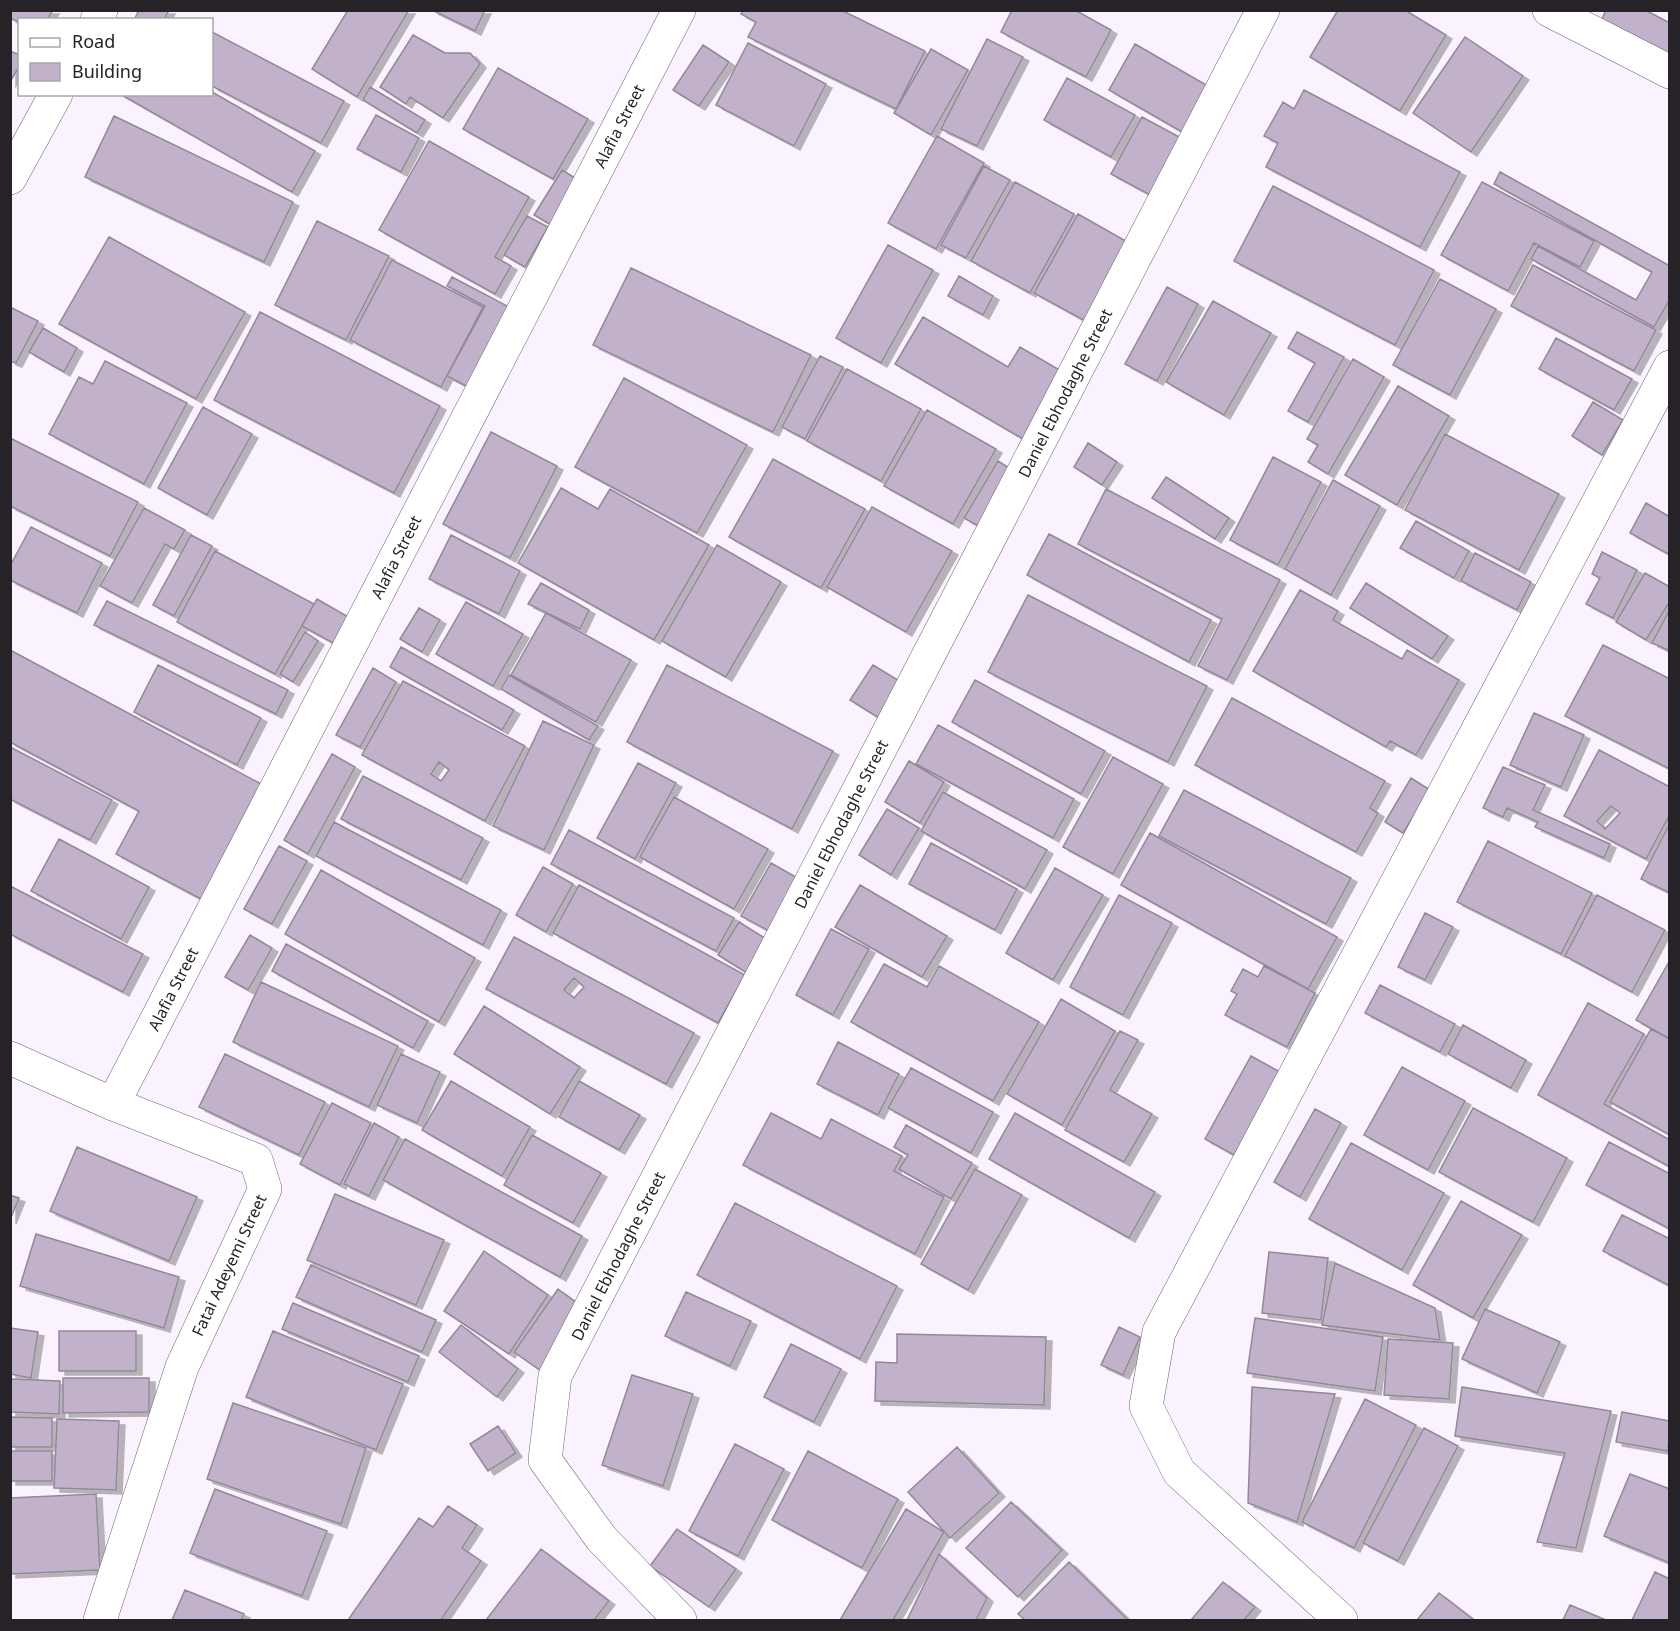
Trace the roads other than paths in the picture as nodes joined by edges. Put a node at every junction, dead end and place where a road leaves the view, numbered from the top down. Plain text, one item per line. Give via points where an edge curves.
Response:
1 (679, 10) edge
2 (1263, 10) edge
3 (1549, 10) edge
4 (1670, 72) edge
5 (55, 96) edge
6 (10, 178) edge
7 (1670, 367) edge
8 (10, 1058) edge
9 (113, 1104) junction
10 (100, 1620) edge
11 (680, 1620) edge
12 (1341, 1620) edge

1 - 9 street, Alafia Street
2 - 11 street, Daniel Ebhodaghe Street via 555,1376 545,1460 601,1538
3 - 4 street
5 - 6 street
7 - 12 street via 1159,1332 1146,1406 1179,1472
8 - 9 street, Fatai Adeyemi Street
9 - 10 street, Fatai Adeyemi Street via 256,1160 265,1189 182,1367

